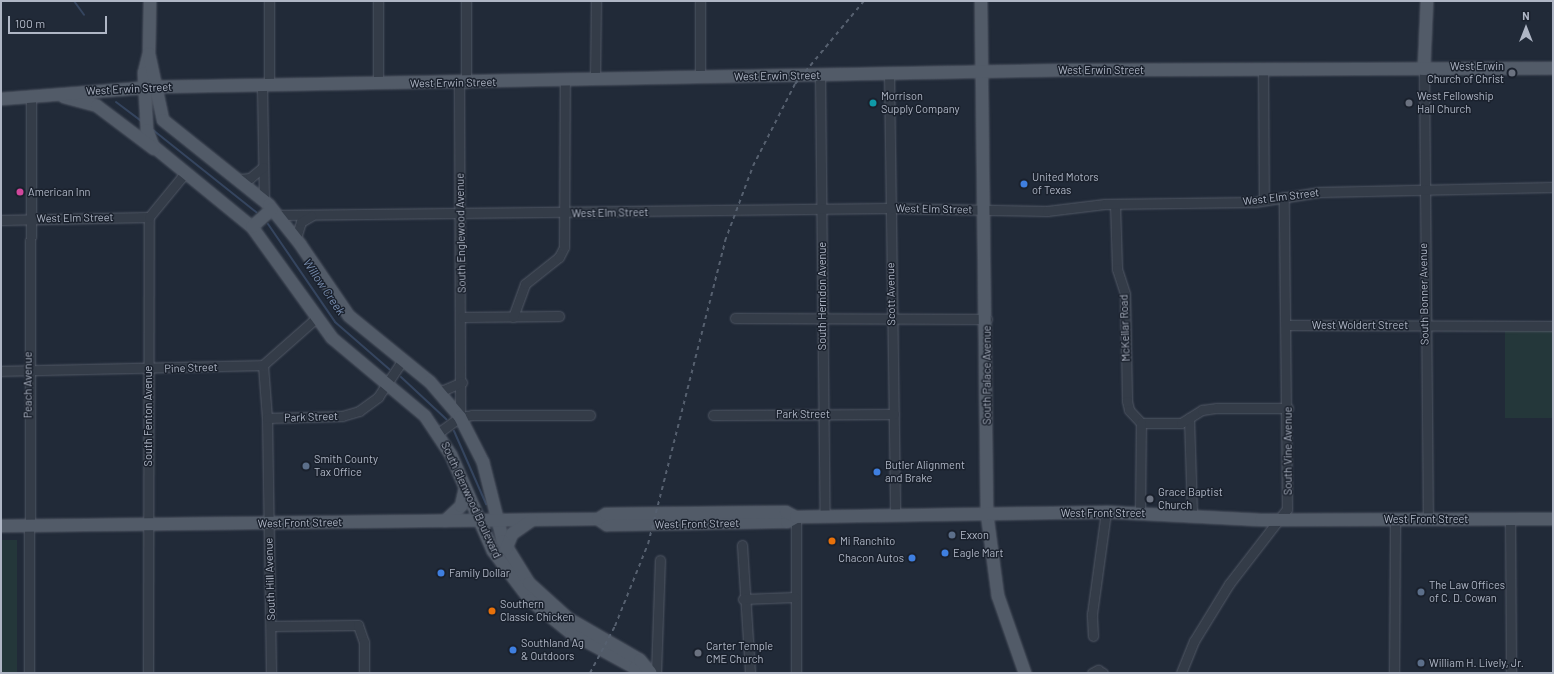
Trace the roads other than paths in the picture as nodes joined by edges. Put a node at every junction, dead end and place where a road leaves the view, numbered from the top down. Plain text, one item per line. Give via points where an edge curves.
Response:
1 (150, 1) edge
2 (269, 1) edge
3 (378, 1) edge
4 (466, 1) edge
5 (596, 1) edge
6 (700, 1) edge
7 (981, 1) edge
8 (1427, 1) edge
9 (1553, 68) edge
10 (1263, 69) junction
11 (1424, 69) junction
12 (983, 72) junction
13 (889, 73) junction
14 (820, 75) junction
15 (700, 77) junction
16 (565, 79) junction
17 (595, 79) junction
18 (462, 83) junction
19 (378, 84) junction
20 (187, 86) junction
21 (266, 86) junction
22 (150, 87) junction
23 (49, 94) junction
24 (31, 96) junction
25 (1, 99) edge
26 (159, 112) junction
27 (157, 151) junction
28 (263, 167) junction
29 (186, 172) junction
30 (240, 179) junction
31 (1422, 187) junction
32 (1553, 187) edge
33 (1284, 197) junction
34 (1264, 200) junction
35 (1115, 204) junction
36 (271, 208) junction
37 (890, 208) junction
38 (822, 210) junction
39 (986, 211) junction
40 (566, 213) junction
41 (460, 214) junction
42 (314, 215) junction
43 (149, 217) junction
44 (30, 219) junction
45 (1, 220) edge
46 (252, 227) junction
47 (296, 238) junction
48 (559, 316) dead end
49 (462, 317) junction
50 (512, 317) junction
51 (315, 318) junction
52 (735, 318) dead end
53 (822, 319) junction
54 (892, 319) junction
55 (987, 319) junction
56 (1288, 325) junction
57 (1425, 326) junction
58 (1553, 326) edge
59 (402, 360) junction
60 (263, 365) junction
61 (148, 369) junction
62 (28, 370) junction
63 (1, 371) edge
64 (462, 382) junction
65 (388, 384) junction
66 (439, 392) junction
67 (1288, 408) junction
68 (823, 414) junction
69 (894, 414) junction
70 (590, 415) dead end
71 (713, 415) dead end
72 (460, 417) junction
73 (267, 418) junction
74 (1189, 418) junction
75 (1141, 423) junction
76 (438, 433) junction
77 (465, 488) junction
78 (1106, 512) junction
79 (1140, 513) junction
80 (987, 514) junction
81 (895, 515) junction
82 (1192, 516) junction
83 (796, 517) junction
84 (825, 517) junction
85 (1281, 519) junction
86 (1428, 519) junction
87 (1510, 519) junction
88 (1553, 519) edge
89 (478, 520) junction
90 (497, 520) junction
91 (532, 520) junction
92 (1395, 520) junction
93 (445, 521) junction
94 (268, 523) junction
95 (148, 525) junction
96 (1, 526) edge
97 (28, 526) junction
98 (742, 545) dead end
99 (506, 549) junction
100 (660, 560) dead end
101 (795, 598) junction
102 (743, 599) junction
103 (271, 626) junction
104 (1093, 636) dead end
105 (652, 672) edge
106 (29, 673) edge
107 (148, 673) edge
108 (271, 673) edge
109 (364, 673) edge
110 (750, 673) edge
111 (796, 673) edge
112 (1025, 673) edge
113 (1092, 673) edge
114 (1103, 673) edge
115 (1181, 673) edge
116 (1394, 673) edge
117 (1511, 673) edge

1 - 22 main road
2 - 21 street
3 - 19 street
4 - 18 street, South Englewood Avenue
5 - 17 street
6 - 15 street
7 - 12 main road, South Palace Avenue
8 - 11 main road
9 - 11 main road, West Erwin Street
10 - 11 main road, West Erwin Street
10 - 12 main road, West Erwin Street
10 - 34 street
11 - 31 street, South Bonner Avenue
12 - 13 main road, West Erwin Street
12 - 39 main road, South Palace Avenue
13 - 14 main road, West Erwin Street
13 - 37 street, Scott Avenue
14 - 15 main road, West Erwin Street
14 - 38 street, South Herndon Avenue
15 - 17 main road, West Erwin Street
16 - 17 main road, West Erwin Street
16 - 18 main road, West Erwin Street
16 - 40 street
18 - 19 main road, West Erwin Street
18 - 41 street, South Englewood Avenue
19 - 21 main road, West Erwin Street
20 - 21 main road, West Erwin Street
20 - 22 main road, West Erwin Street
20 - 26 main road via 166,96
21 - 28 street
22 - 23 main road, West Erwin Street
22 - 26 main road
22 - 27 main road, South Glenwood Boulevard via 148,136
23 - 24 main road, West Erwin Street
23 - 27 main road via 97,106
24 - 25 main road, West Erwin Street
24 - 44 street, Peach Avenue
26 - 30 main road, South Glenwood Boulevard via 165,122
27 - 29 main road, South Glenwood Boulevard
28 - 30 street via 250,178
28 - 36 street
29 - 43 street
29 - 46 main road, South Glenwood Boulevard
30 - 36 main road, South Glenwood Boulevard
31 - 32 street, West Elm Street
31 - 33 street, West Elm Street via 1306,192
31 - 57 street, South Bonner Avenue
33 - 34 street, West Elm Street
33 - 56 street, South Vine Avenue
34 - 35 street, West Elm Street
35 - 39 street, West Elm Street via 1059,210
35 - 75 street, McKellar Road via 1117,269 1125,294 1127,401 1129,410
36 - 42 street, West Elm Street
36 - 46 main road
36 - 47 main road, South Glenwood Boulevard
37 - 38 street, West Elm Street
37 - 39 street, West Elm Street
37 - 54 street, Scott Avenue
38 - 40 street, West Elm Street
38 - 53 street, South Herndon Avenue
39 - 55 main road, South Palace Avenue
40 - 41 street, West Elm Street
40 - 50 street via 562,252 524,284
41 - 42 street, West Elm Street
41 - 49 street, South Englewood Avenue
42 - 47 street via 301,222
43 - 44 street, West Elm Street
43 - 61 street, South Fenton Avenue
44 - 45 street, West Elm Street
44 - 62 street, Peach Avenue
46 - 51 main road, South Glenwood Boulevard
47 - 59 main road, South Glenwood Boulevard via 349,316
48 - 50 street
49 - 50 street
49 - 64 street, South Englewood Avenue
51 - 60 street
51 - 65 main road, South Glenwood Boulevard via 343,349
52 - 53 street
53 - 54 street
53 - 68 street, South Herndon Avenue
54 - 55 street
54 - 69 street, Scott Avenue
55 - 80 main road, South Palace Avenue
56 - 57 street, West Woldert Street
56 - 67 street, South Vine Avenue
57 - 58 street, West Woldert Street
57 - 86 street, South Bonner Avenue
59 - 65 street, Park Street
59 - 66 main road, South Glenwood Boulevard
60 - 61 street, Pine Street
60 - 73 street, South Hill Avenue
61 - 62 street, Pine Street
61 - 95 street, South Fenton Avenue
62 - 63 street, Pine Street
62 - 97 street, Peach Avenue
64 - 66 street
64 - 72 street, South Englewood Avenue
65 - 73 street, Park Street via 366,406 351,414
65 - 76 main road, South Glenwood Boulevard via 416,407
66 - 72 main road, South Glenwood Boulevard
67 - 74 street via 1217,408 1202,410
67 - 85 street, South Vine Avenue via 1288,504
68 - 69 street, Park Street
68 - 71 street, Park Street
68 - 84 street, South Herndon Avenue
69 - 81 street, Scott Avenue
70 - 72 street
72 - 76 street
72 - 90 main road, South Glenwood Boulevard via 482,462
73 - 94 street, South Hill Avenue
74 - 75 street via 1181,423
74 - 82 street
75 - 79 street
76 - 77 main road, South Glenwood Boulevard
77 - 89 main road, South Glenwood Boulevard
77 - 93 main road via 463,503
78 - 79 main road, West Front Street
78 - 80 main road, West Front Street
78 - 104 street via 1092,614
79 - 82 main road, West Front Street
80 - 81 main road, West Front Street
80 - 112 main road, South Palace Avenue via 998,596
81 - 84 main road, West Front Street
82 - 85 main road, West Front Street
83 - 84 main road, West Front Street
83 - 91 main road, West Front Street via 787,522 607,525 598,519
83 - 101 street
85 - 92 main road, West Front Street
85 - 115 street, South Vine Avenue via 1229,584 1194,641
86 - 87 main road, West Front Street
86 - 92 main road, West Front Street
87 - 88 main road, West Front Street
87 - 117 street
89 - 90 main road, West Front Street
89 - 93 main road, West Front Street
89 - 105 main road, South Glenwood Boulevard via 504,568 540,610 583,641 635,668
90 - 91 main road, West Front Street
90 - 99 main road, South Glenwood Boulevard
91 - 99 main road via 512,534
92 - 116 street
93 - 94 main road, West Front Street
94 - 95 main road, West Front Street
94 - 103 street, South Hill Avenue
95 - 97 main road, West Front Street
95 - 107 street, South Fenton Avenue
96 - 97 main road, West Front Street
97 - 106 street, Peach Avenue
98 - 102 street
99 - 105 main road, South Glenwood Boulevard via 529,583 554,607 588,632 640,660
100 - 105 street
101 - 102 street
101 - 111 street
102 - 110 street
103 - 108 street, South Hill Avenue
103 - 109 street via 358,625 364,642
113 - 114 street via 1098,670

